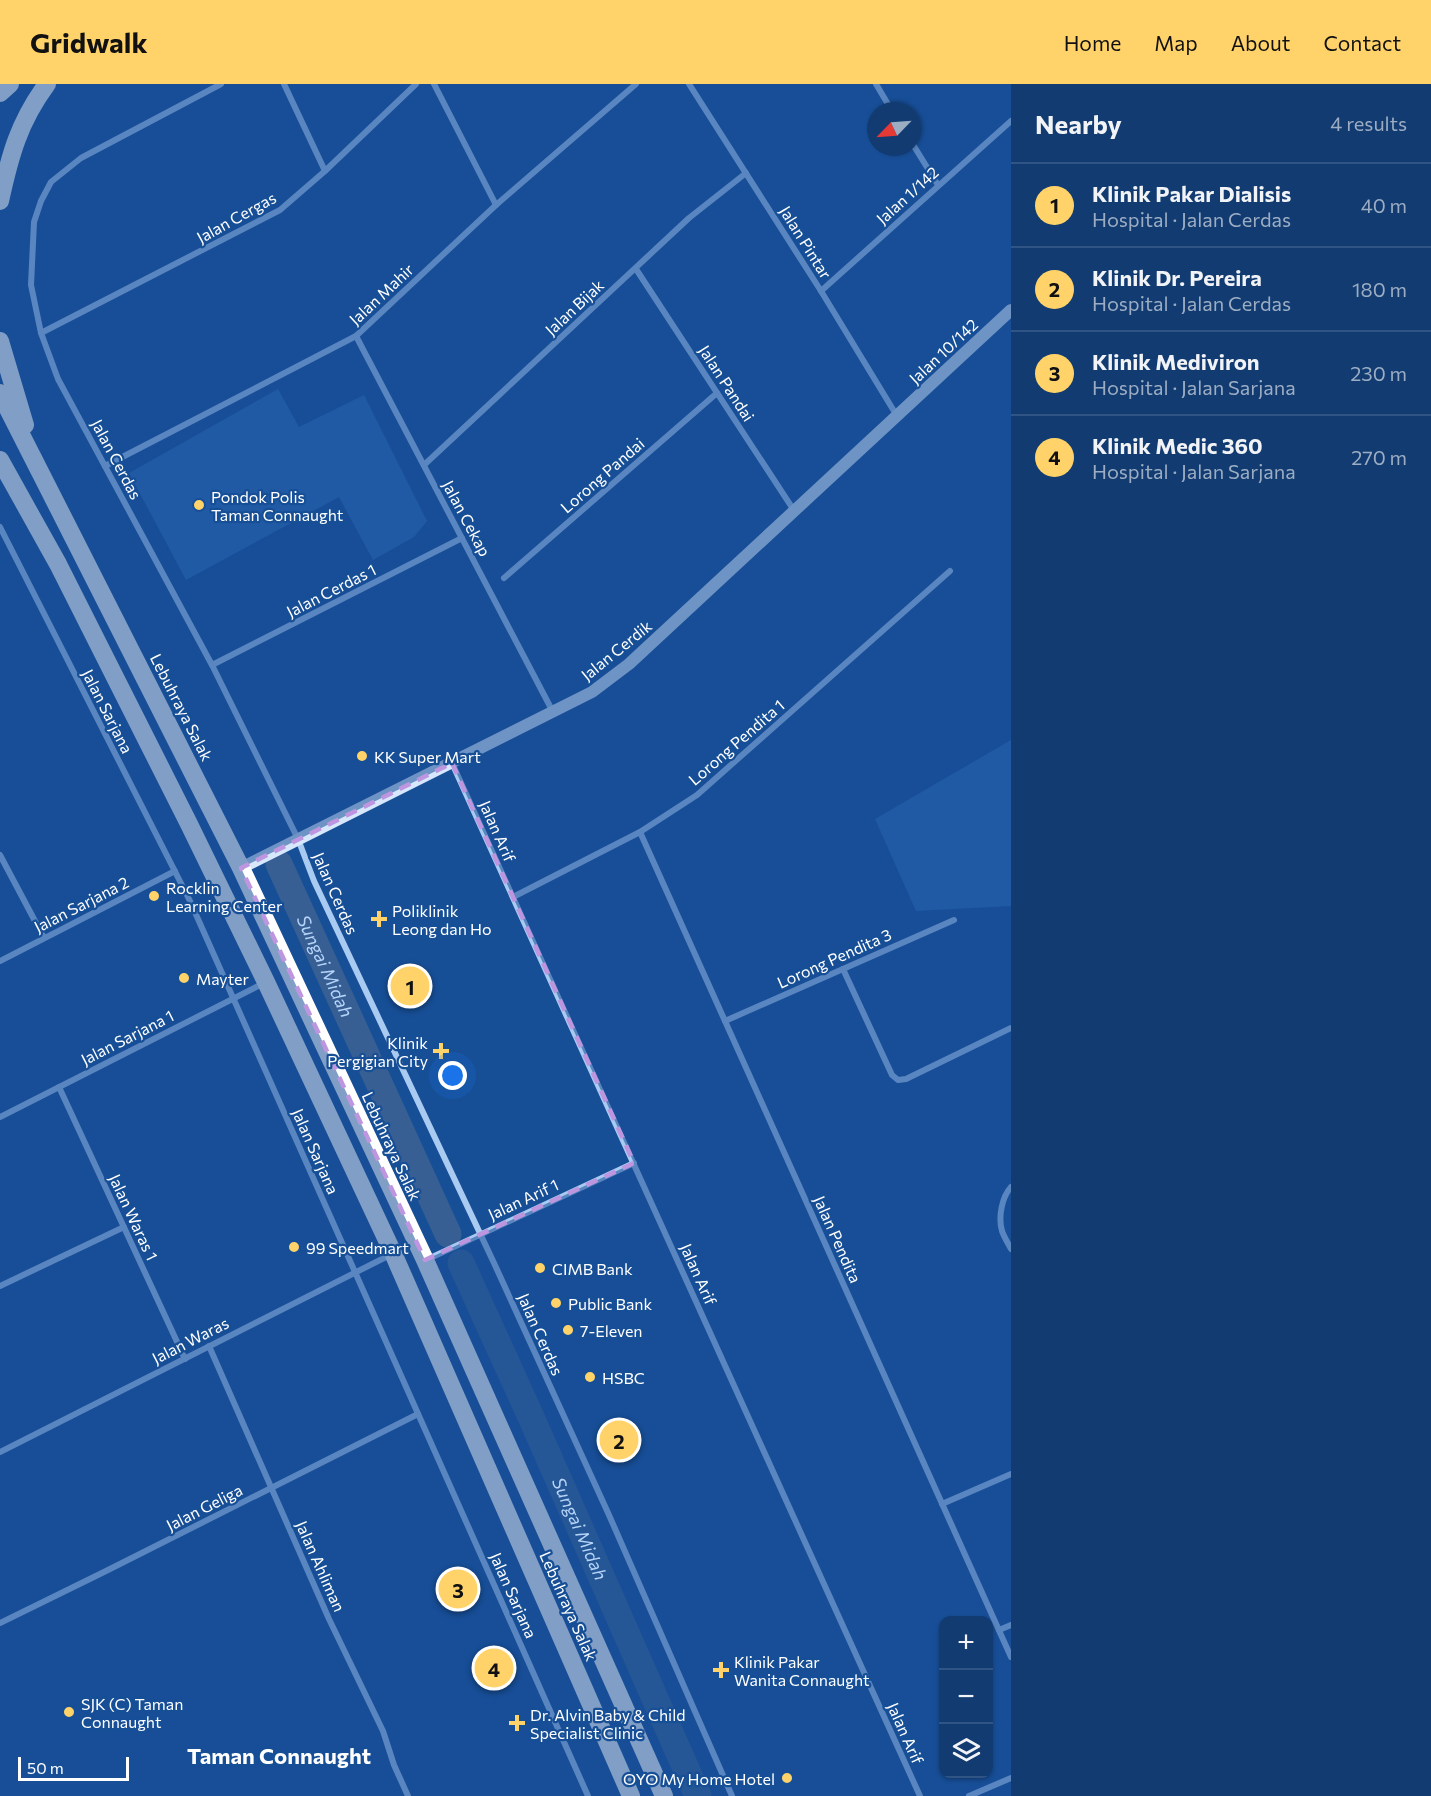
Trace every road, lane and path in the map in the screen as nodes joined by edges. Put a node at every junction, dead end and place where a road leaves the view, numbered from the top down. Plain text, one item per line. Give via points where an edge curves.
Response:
1 (10, 84) edge
2 (48, 84) edge
3 (221, 84) edge
4 (284, 84) edge
5 (416, 84) edge
6 (434, 84) edge
7 (636, 84) edge
8 (689, 84) edge
9 (876, 84) edge
10 (0, 93) edge
11 (887, 102) edge
12 (1011, 121) edge
13 (920, 156) edge
14 (325, 171) junction
15 (746, 173) junction
16 (938, 185) junction
17 (0, 201) edge
18 (496, 205) junction
19 (636, 269) junction
20 (820, 291) junction
21 (1011, 310) edge
22 (41, 333) junction
23 (356, 336) junction
24 (0, 340) edge
25 (0, 393) edge
26 (717, 393) junction
27 (897, 416) junction
28 (0, 460) edge
29 (424, 465) junction
30 (105, 466) junction
31 (38, 468) junction
32 (795, 512) junction
33 (0, 526) edge
34 (462, 538) junction
35 (950, 571) dead end
36 (504, 578) dead end
37 (212, 665) junction
38 (553, 712) junction
39 (452, 762) junction
40 (640, 832) junction
41 (298, 840) junction
42 (0, 855) edge
43 (241, 868) junction
44 (175, 871) junction
45 (513, 897) junction
46 (954, 920) dead end
47 (44, 938) junction
48 (0, 961) edge
49 (843, 969) junction
50 (266, 982) junction
51 (233, 999) junction
52 (725, 1021) junction
53 (1011, 1028) edge
54 (59, 1087) junction
55 (0, 1117) edge
56 (633, 1162) junction
57 (1011, 1186) edge
58 (124, 1227) junction
59 (480, 1234) junction
60 (1011, 1249) edge
61 (393, 1253) junction
62 (425, 1260) junction
63 (355, 1272) junction
64 (0, 1286) edge
65 (209, 1346) junction
66 (185, 1359) junction
67 (418, 1414) junction
68 (0, 1452) edge
69 (1011, 1474) edge
70 (271, 1488) junction
71 (942, 1504) junction
72 (0, 1623) edge
73 (1011, 1625) edge
74 (999, 1630) junction
75 (1011, 1657) edge
76 (1011, 1778) edge
77 (408, 1796) edge
78 (588, 1796) edge
79 (631, 1796) edge
80 (664, 1796) edge
81 (732, 1796) edge
82 (920, 1796) edge
83 (969, 1796) edge

1 - 10 highway
2 - 17 highway via 20,128
3 - 22 street, Jalan Cerdas via 81,158 51,182 34,222 31,285
4 - 14 street
5 - 14 street, Jalan Cergas
6 - 18 street
7 - 18 street, Jalan Mahir
8 - 15 street, Jalan Pintar
9 - 11 street
12 - 16 street, Jalan 1/142
13 - 16 street
14 - 22 street, Jalan Cergas via 280,210
15 - 19 street, Jalan Bijak via 689,218
15 - 20 street, Jalan Pintar
16 - 20 street, Jalan 1/142
18 - 23 street, Jalan Mahir
19 - 26 street, Jalan Pandai
19 - 29 street, Jalan Bijak
20 - 27 street, Jalan Pintar
21 - 27 street, Jalan 10/142
22 - 30 street, Jalan Cerdas via 58,379
23 - 29 street, Jalan Cekap
23 - 30 street, Jalan Mahir
24 - 31 highway
25 - 31 highway, Lebuhraya Salak
26 - 32 street, Jalan Pandai
26 - 36 street, Lorong Pandai
27 - 32 street, Jalan Cerdik
28 - 50 highway, Lebuhraya Salak via 68,584
29 - 34 street, Jalan Cekap
30 - 37 street, Jalan Cerdas
31 - 43 highway, Lebuhraya Salak
32 - 38 street, Jalan Cerdik via 629,664 592,692
33 - 44 street, Jalan Sarjana
34 - 37 street, Jalan Cerdas 1
34 - 38 street, Jalan Cekap
35 - 40 street, Lorong Pendita 1 via 697,795
37 - 41 street, Jalan Cerdas
38 - 39 street, Jalan Cerdik
39 - 41 street, Jalan Cerdik
39 - 45 street, Jalan Arif
40 - 45 street, Lorong Pendita 1
40 - 52 street, Jalan Pendita
41 - 43 street, Jalan Cerdik
41 - 59 street, Jalan Cerdas
42 - 47 street
43 - 62 highway, Lebuhraya Salak
44 - 47 street, Jalan Sarjana 2
44 - 51 street, Jalan Sarjana
45 - 56 street, Jalan Arif
46 - 49 street, Lorong Pendita 3
47 - 48 street, Jalan Sarjana 2
49 - 52 street, Lorong Pendita 3
49 - 53 street via 892,1075 898,1080
50 - 51 street, Jalan Sarjana 1
50 - 61 highway, Lebuhraya Salak
51 - 54 street, Jalan Sarjana 1
51 - 63 street, Jalan Sarjana
52 - 71 street, Jalan Pendita
54 - 55 street, Jalan Sarjana 1
54 - 58 street, Jalan Waras 1
56 - 59 street, Jalan Arif 1
56 - 82 street, Jalan Arif
57 - 60 street via 1002,1204 1001,1222
58 - 64 street
58 - 66 street, Jalan Waras 1
59 - 62 street, Jalan Arif 1
59 - 81 street, Jalan Cerdas
61 - 63 street, Jalan Waras
61 - 79 highway, Lebuhraya Salak
62 - 80 highway, Lebuhraya Salak
63 - 65 street, Jalan Waras
63 - 67 street, Jalan Sarjana
65 - 66 street, Jalan Waras
65 - 70 street, Jalan Ahliman
66 - 68 street, Jalan Waras
67 - 70 street, Jalan Geliga
67 - 78 street, Jalan Sarjana
69 - 71 street
70 - 72 street, Jalan Geliga
70 - 77 street, Jalan Ahliman via 383,1731
71 - 74 street, Jalan Pendita
73 - 74 street
74 - 75 street, Jalan Pendita
76 - 83 street

